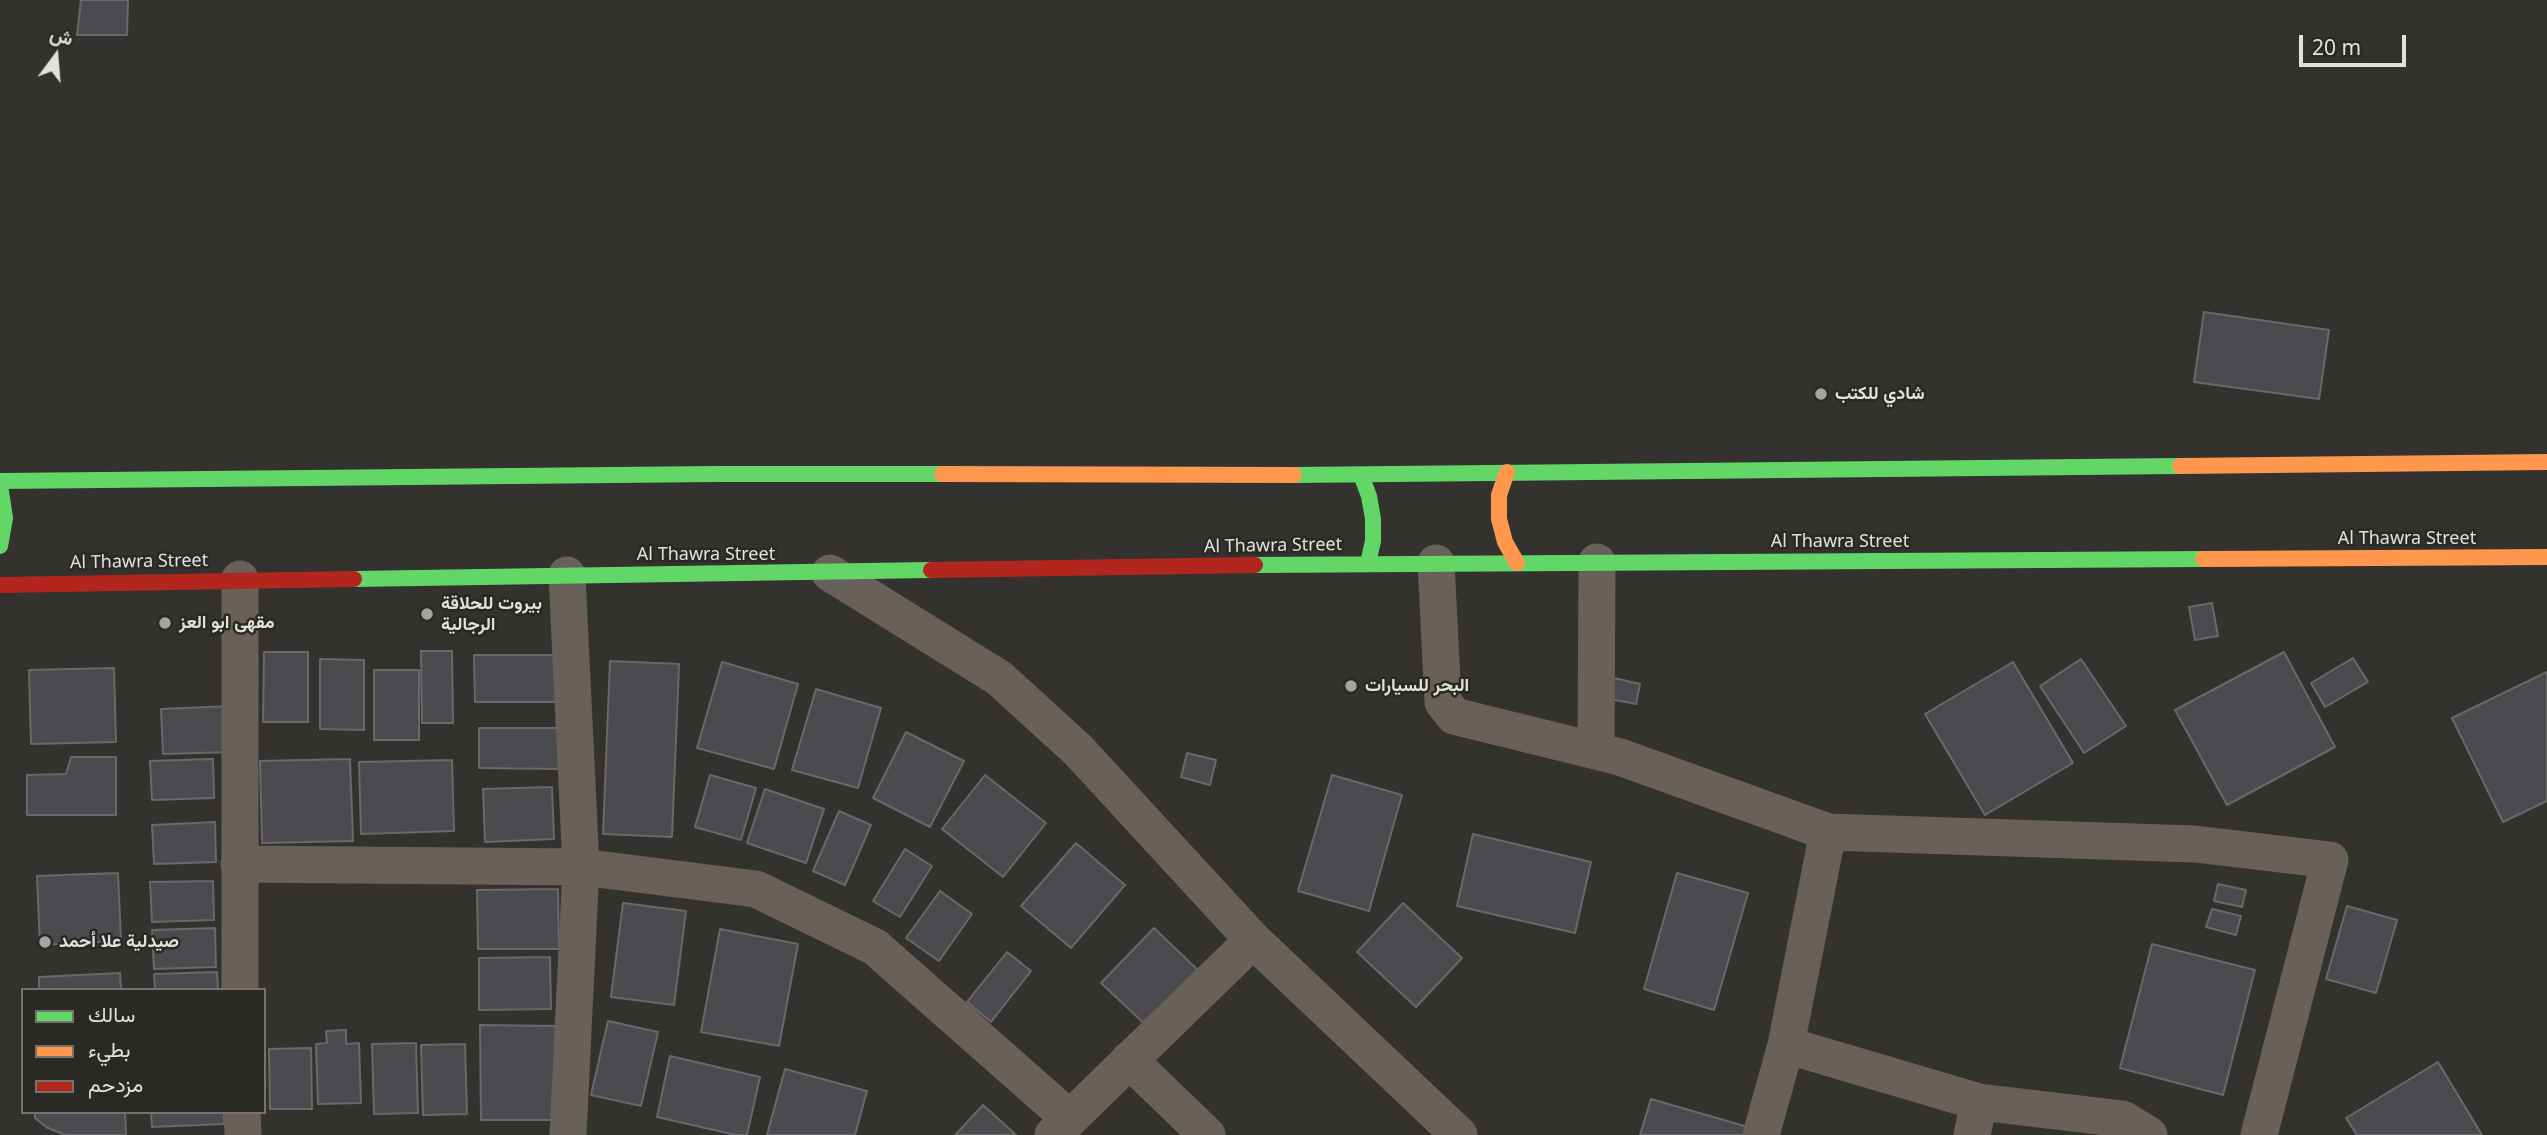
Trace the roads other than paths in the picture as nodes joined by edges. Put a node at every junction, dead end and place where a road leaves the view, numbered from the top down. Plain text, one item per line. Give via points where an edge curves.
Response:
1 (2547, 462) edge
2 (1507, 472) junction
3 (1361, 475) junction
4 (0, 483) edge
5 (0, 546) edge
6 (2547, 557) edge
7 (1597, 562) junction
8 (1368, 563) junction
9 (1436, 563) junction
10 (1517, 563) junction
11 (830, 573) junction
12 (567, 575) junction
13 (240, 579) junction
14 (0, 585) edge
15 (1596, 750) junction
16 (1828, 832) junction
17 (239, 863) junction
18 (581, 867) junction
19 (1253, 940) junction
20 (240, 988) edge
21 (1786, 1045) junction
22 (1129, 1060) junction
23 (242, 1114) edge
24 (1975, 1118) edge
25 (1061, 1127) edge
26 (243, 1135) edge
27 (568, 1135) edge
28 (1207, 1135) edge
29 (1459, 1135) edge
30 (1761, 1135) edge
31 (2149, 1135) edge
32 (2259, 1135) edge

1 - 2 main road
2 - 3 main road
2 - 10 main road via 1499,495 1499,519
3 - 4 main road via 703,474
3 - 8 main road via 1373,519
4 - 5 main road via 5,517
6 - 7 main road, Al Thawra Street
7 - 10 main road, Al Thawra Street
7 - 15 street
8 - 9 main road, Al Thawra Street
8 - 11 main road, Al Thawra Street
9 - 10 main road, Al Thawra Street
9 - 15 street via 1443,702 1454,716
11 - 12 main road, Al Thawra Street
11 - 19 street via 999,678 1078,750
12 - 13 main road, Al Thawra Street
12 - 18 street
13 - 14 main road, Al Thawra Street
13 - 17 street
15 - 16 street
16 - 21 street
16 - 32 street via 2194,844 2330,860
17 - 18 street
17 - 20 street
18 - 25 street via 756,889 875,947
18 - 27 street
19 - 22 street
19 - 29 street
21 - 24 street
21 - 30 street
22 - 25 street
22 - 28 street
23 - 26 street
24 - 31 street via 2123,1119

